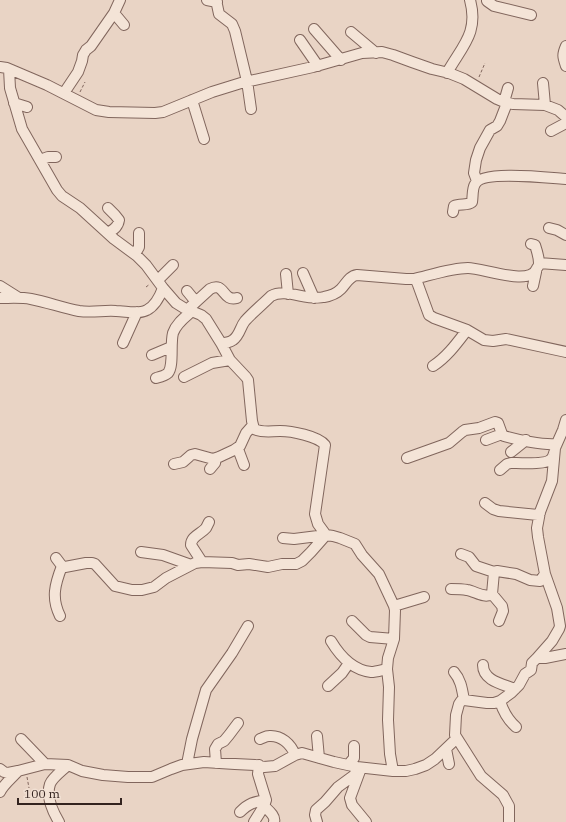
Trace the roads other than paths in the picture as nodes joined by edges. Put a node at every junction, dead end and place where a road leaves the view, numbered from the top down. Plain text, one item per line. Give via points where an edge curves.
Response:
1 (120, 0) edge
2 (488, 0) edge
3 (213, 1) edge
4 (473, 3) edge
5 (114, 13) junction
6 (531, 15) dead end
7 (124, 25) dead end
8 (314, 29) dead end
9 (351, 32) dead end
10 (300, 40) dead end
11 (566, 46) edge
12 (376, 53) junction
13 (341, 60) junction
14 (318, 66) junction
15 (566, 66) edge
16 (5, 68) edge
17 (447, 72) junction
18 (247, 81) junction
19 (543, 83) dead end
20 (508, 88) dead end
21 (64, 93) junction
22 (192, 100) junction
23 (506, 102) junction
24 (14, 103) junction
25 (545, 105) junction
26 (27, 107) dead end
27 (251, 109) dead end
28 (566, 117) edge
29 (566, 123) edge
30 (551, 131) dead end
31 (204, 139) dead end
32 (56, 157) dead end
33 (40, 160) junction
34 (566, 179) edge
35 (477, 181) junction
36 (108, 208) dead end
37 (453, 212) dead end
38 (549, 228) dead end
39 (108, 233) junction
40 (139, 233) dead end
41 (566, 236) edge
42 (531, 244) dead end
43 (135, 254) junction
44 (173, 265) dead end
45 (566, 266) edge
46 (538, 267) junction
47 (303, 273) dead end
48 (286, 274) dead end
49 (414, 279) junction
50 (160, 284) junction
51 (0, 286) edge
52 (533, 286) dead end
53 (187, 291) dead end
54 (288, 294) junction
55 (0, 298) edge
56 (19, 298) junction
57 (237, 298) dead end
58 (314, 298) junction
59 (196, 302) junction
60 (189, 311) junction
61 (137, 312) junction
62 (467, 330) junction
63 (123, 343) dead end
64 (221, 343) junction
65 (171, 347) junction
66 (566, 352) edge
67 (152, 355) dead end
68 (230, 360) junction
69 (433, 366) dead end
70 (184, 377) dead end
71 (156, 378) dead end
72 (566, 420) edge
73 (253, 425) junction
74 (502, 434) junction
75 (486, 440) dead end
76 (526, 440) junction
77 (555, 448) junction
78 (238, 449) junction
79 (512, 452) dead end
80 (216, 458) junction
81 (406, 458) dead end
82 (174, 464) dead end
83 (244, 465) dead end
84 (210, 469) dead end
85 (500, 470) dead end
86 (485, 503) dead end
87 (540, 513) junction
88 (209, 522) dead end
89 (326, 535) junction
90 (283, 538) dead end
91 (141, 552) dead end
92 (461, 554) dead end
93 (202, 562) junction
94 (191, 566) junction
95 (494, 572) junction
96 (546, 574) junction
97 (451, 589) dead end
98 (492, 594) junction
99 (424, 597) dead end
100 (394, 606) junction
101 (60, 616) dead end
102 (352, 621) dead end
103 (499, 621) dead end
104 (248, 626) dead end
105 (394, 639) junction
106 (331, 641) dead end
107 (566, 654) edge
108 (537, 658) junction
109 (349, 663) junction
110 (483, 665) dead end
111 (387, 669) junction
112 (454, 672) dead end
113 (328, 686) dead end
114 (515, 689) junction
115 (464, 700) junction
116 (500, 701) junction
117 (238, 723) dead end
118 (516, 727) dead end
119 (317, 736) dead end
120 (21, 739) dead end
121 (260, 739) dead end
122 (456, 739) junction
123 (354, 746) dead end
124 (446, 749) junction
125 (295, 754) junction
126 (319, 758) junction
127 (216, 763) junction
128 (45, 764) junction
129 (187, 764) junction
130 (449, 764) dead end
131 (68, 765) junction
132 (259, 766) junction
133 (356, 766) junction
134 (0, 769) edge
135 (22, 770) junction
136 (393, 771) junction
137 (0, 792) edge
138 (265, 803) junction
139 (240, 812) dead end
140 (59, 822) edge
141 (254, 822) edge
142 (274, 822) edge
143 (317, 822) edge
144 (366, 822) edge
145 (509, 822) edge

1 - 5 street
2 - 4 street
2 - 6 street via 494,6
3 - 18 street via 219,14 232,24
4 - 17 street via 472,30 465,46
5 - 7 street
5 - 21 street via 86,50 78,72
8 - 13 street
9 - 12 street
10 - 14 street
11 - 15 street via 563,58
12 - 13 street via 362,53
12 - 17 street via 382,52
13 - 14 street
14 - 18 street
16 - 21 street
16 - 24 street
17 - 23 street
18 - 22 street
18 - 27 street
19 - 25 street
20 - 23 street
21 - 22 street via 102,111 156,113
22 - 31 street
23 - 25 street
23 - 35 street via 500,121 490,130 480,148 474,173
24 - 26 street
24 - 33 street via 22,129
25 - 28 street via 558,110
29 - 30 street
32 - 33 street
33 - 39 street via 62,196
34 - 35 street via 502,176
35 - 37 street via 474,184 472,202 457,204
36 - 39 street via 119,220 115,228
38 - 41 street
39 - 43 street
40 - 43 street via 139,247
42 - 46 street via 536,248
43 - 50 street
44 - 50 street
45 - 46 street
46 - 49 street via 533,275 520,277 466,268
46 - 52 street
47 - 58 street
48 - 54 street
49 - 58 street via 357,275 335,294
49 - 62 street via 430,316
50 - 60 street via 176,303
50 - 61 street via 158,299 147,311
51 - 56 street
53 - 59 street
54 - 58 street
54 - 64 street via 275,294 266,307 245,322 235,339
55 - 56 street
56 - 61 street via 80,311
57 - 59 street via 230,298 218,286 214,286
59 - 60 street
60 - 64 street via 206,319
60 - 65 street via 175,329
61 - 63 street
62 - 66 street via 484,340 506,338
62 - 69 street via 454,347
64 - 68 street
65 - 67 street
65 - 71 street via 172,362 168,373
68 - 70 street via 212,363
68 - 73 street via 248,380
72 - 77 street
73 - 78 street
73 - 89 street via 257,430 306,435 325,445 315,514
74 - 75 street
74 - 76 street
74 - 81 street via 498,423 495,422 465,430 449,443
76 - 77 street via 551,444
76 - 79 street
77 - 85 street via 552,459 548,461 511,463
77 - 87 street via 552,481
78 - 80 street
78 - 83 street
80 - 82 street via 195,454 183,462
80 - 84 street
86 - 87 street via 493,509 518,517
87 - 96 street via 537,528
88 - 93 street via 190,542
89 - 90 street
89 - 93 street via 302,561 296,564 268,567
89 - 100 street via 355,544 379,574
91 - 94 street via 163,555
92 - 95 street via 476,566
93 - 94 street
94 - 101 street via 154,587 132,590 115,586 95,564 65,567 59,562 54,601
95 - 96 street via 516,574 540,581
95 - 98 street
96 - 108 street via 560,626 557,634
97 - 98 street via 470,590 485,596
98 - 103 street via 502,606
99 - 100 street
100 - 105 street
102 - 105 street via 366,636
104 - 129 street via 206,690
105 - 111 street
106 - 109 street via 338,653
107 - 108 street
108 - 114 street via 532,663 531,670 525,674
109 - 111 street via 370,672
109 - 113 street
110 - 114 street via 487,676
111 - 136 street
112 - 115 street via 462,686
114 - 116 street
115 - 116 street via 487,703
115 - 122 street via 459,704 456,715
116 - 118 street via 509,721
117 - 127 street via 215,749
119 - 126 street
120 - 128 street
121 - 125 street via 278,737 288,742
122 - 124 street
122 - 145 street via 481,776 503,795 509,806
123 - 133 street
124 - 130 street
124 - 136 street via 426,765 406,771
125 - 126 street via 302,753
125 - 132 street via 275,766
126 - 133 street
127 - 129 street
127 - 132 street
128 - 131 street
128 - 135 street
129 - 131 street via 152,777 103,775
131 - 140 street via 50,784 50,799
132 - 138 street via 258,774
133 - 136 street
133 - 143 street via 356,773 316,810
133 - 144 street via 350,798 352,805
134 - 135 street via 8,773
135 - 137 street via 3,786
138 - 139 street via 254,802
138 - 141 street
138 - 142 street via 275,819

